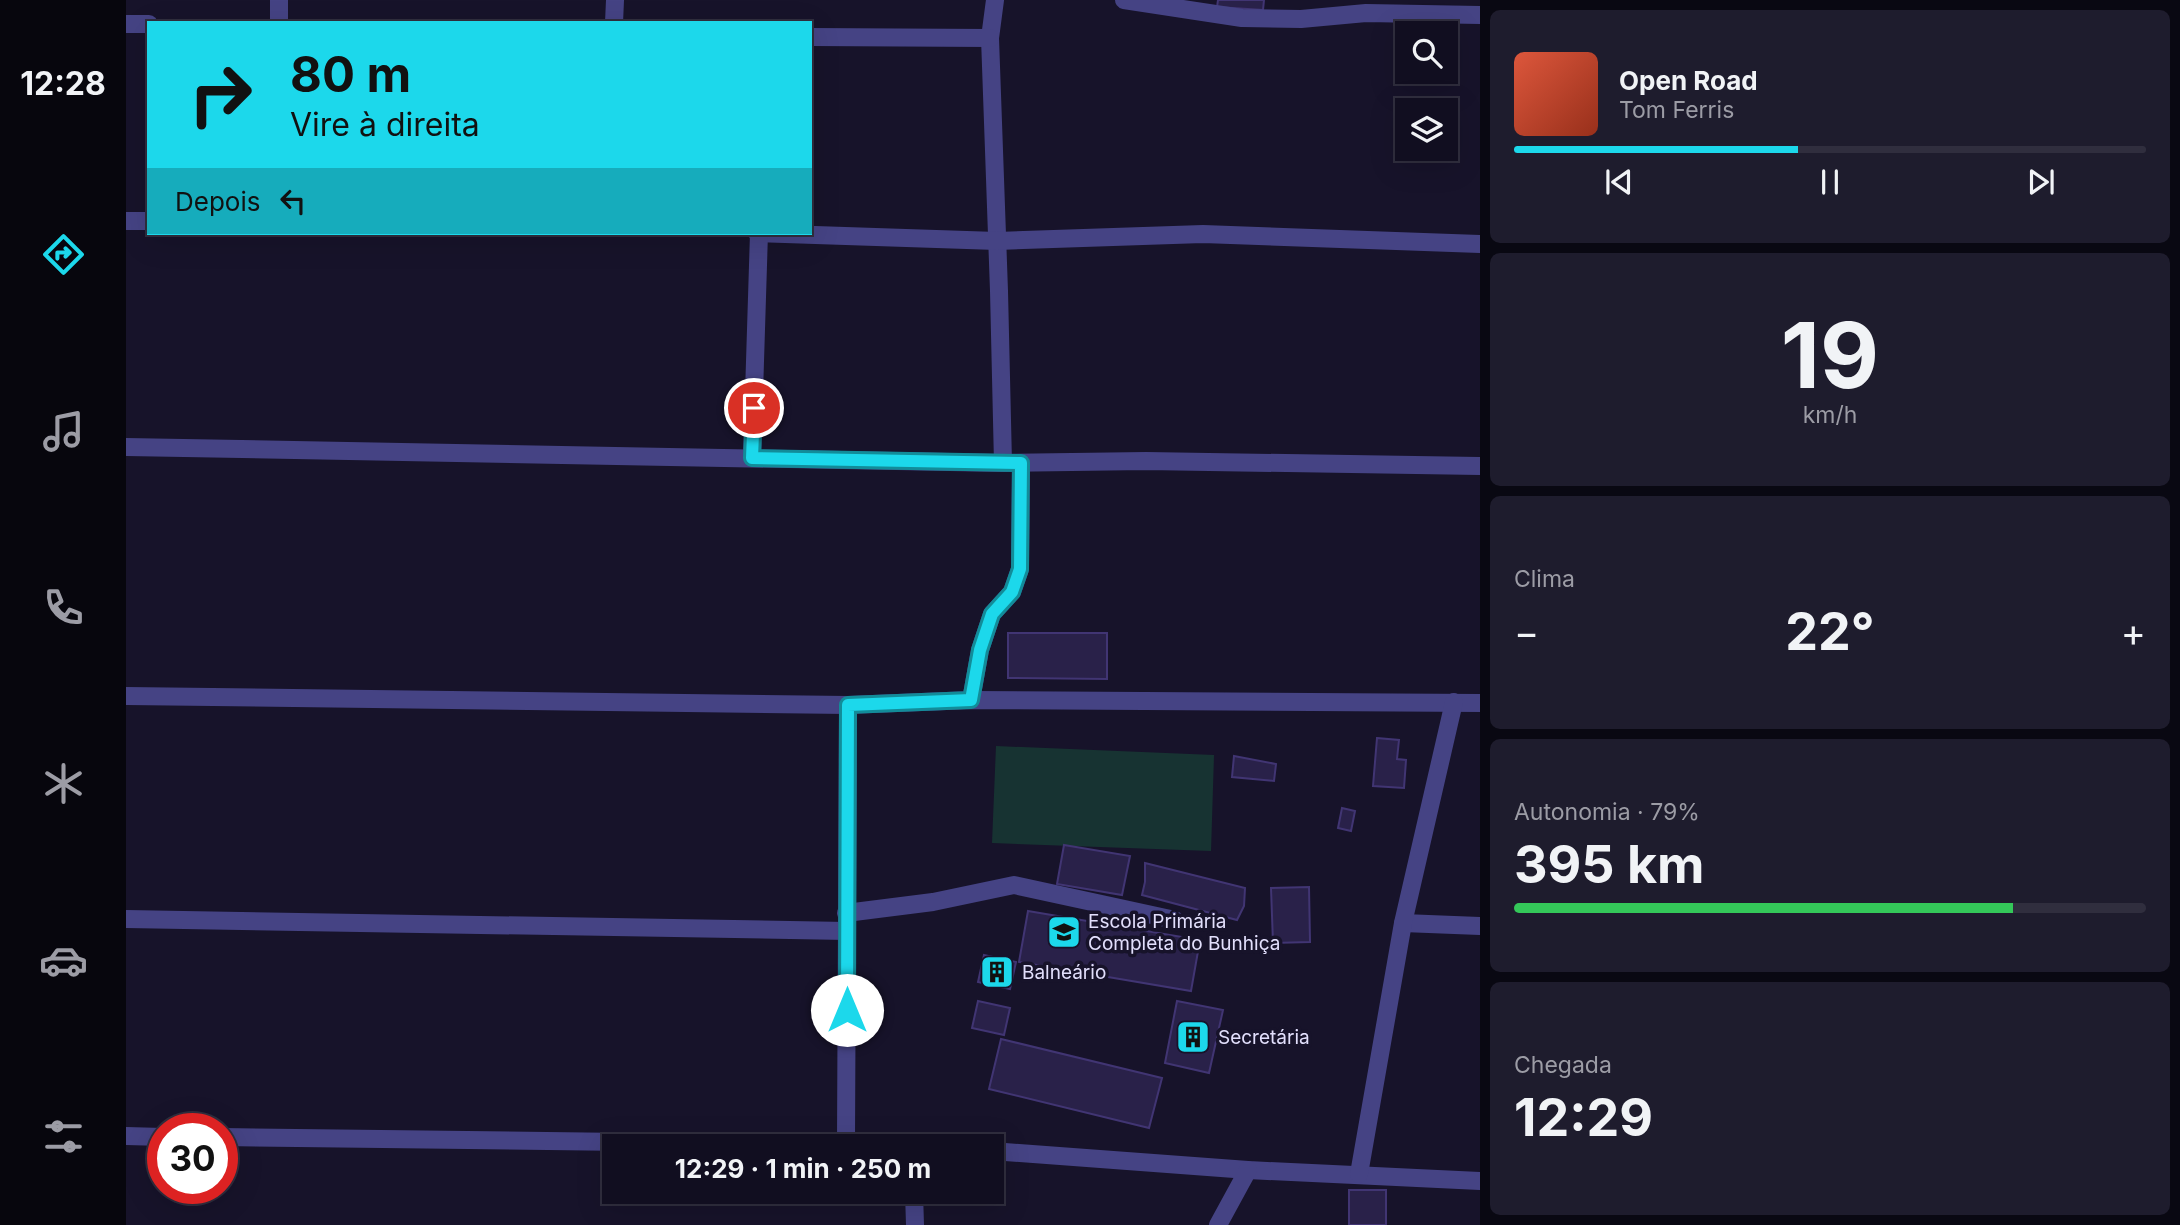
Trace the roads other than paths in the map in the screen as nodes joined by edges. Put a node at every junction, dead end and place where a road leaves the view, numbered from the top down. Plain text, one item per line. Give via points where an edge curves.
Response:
1 (279, 0) edge
2 (615, 0) edge
3 (995, 0) edge
4 (1124, 0) edge
5 (1480, 15) edge
6 (279, 21) edge
7 (614, 21) edge
8 (126, 24) edge
9 (147, 24) edge
10 (812, 37) edge
11 (990, 38) junction
12 (126, 221) edge
13 (147, 221) edge
14 (812, 234) edge
15 (758, 235) edge
16 (997, 242) junction
17 (1480, 244) edge
18 (126, 447) edge
19 (752, 458) junction
20 (1003, 463) junction
21 (1021, 463) junction
22 (1480, 466) edge
23 (126, 696) edge
24 (971, 700) junction
25 (1454, 702) junction
26 (1480, 703) edge
27 (848, 705) junction
28 (846, 913) junction
29 (126, 919) edge
30 (1175, 920) dead end
31 (1403, 923) junction
32 (1480, 926) edge
33 (848, 931) junction
34 (846, 1134) edge
35 (126, 1136) edge
36 (147, 1137) edge
37 (238, 1137) edge
38 (602, 1142) edge
39 (1004, 1153) edge
40 (1248, 1170) junction
41 (1359, 1174) junction
42 (1480, 1181) edge
43 (914, 1204) edge
44 (915, 1225) edge
45 (1218, 1225) edge

1 - 6 street
2 - 7 street
3 - 11 street
4 - 5 street via 1242,18
8 - 9 street
10 - 11 street
11 - 16 street
12 - 13 street
14 - 16 street
15 - 19 street
16 - 17 street via 1203,234
16 - 20 street
18 - 19 street
19 - 20 street
20 - 21 street
21 - 22 street via 1146,460
21 - 24 street via 1020,569 1012,592 992,614
23 - 27 street
24 - 25 street
24 - 27 street
25 - 26 street
25 - 31 street
27 - 28 street
28 - 30 street via 1014,885
28 - 33 street
29 - 33 street
31 - 32 street
31 - 41 street
33 - 34 street
35 - 36 street
37 - 38 street
39 - 40 street
40 - 41 street
40 - 45 street
41 - 42 street
43 - 44 street

